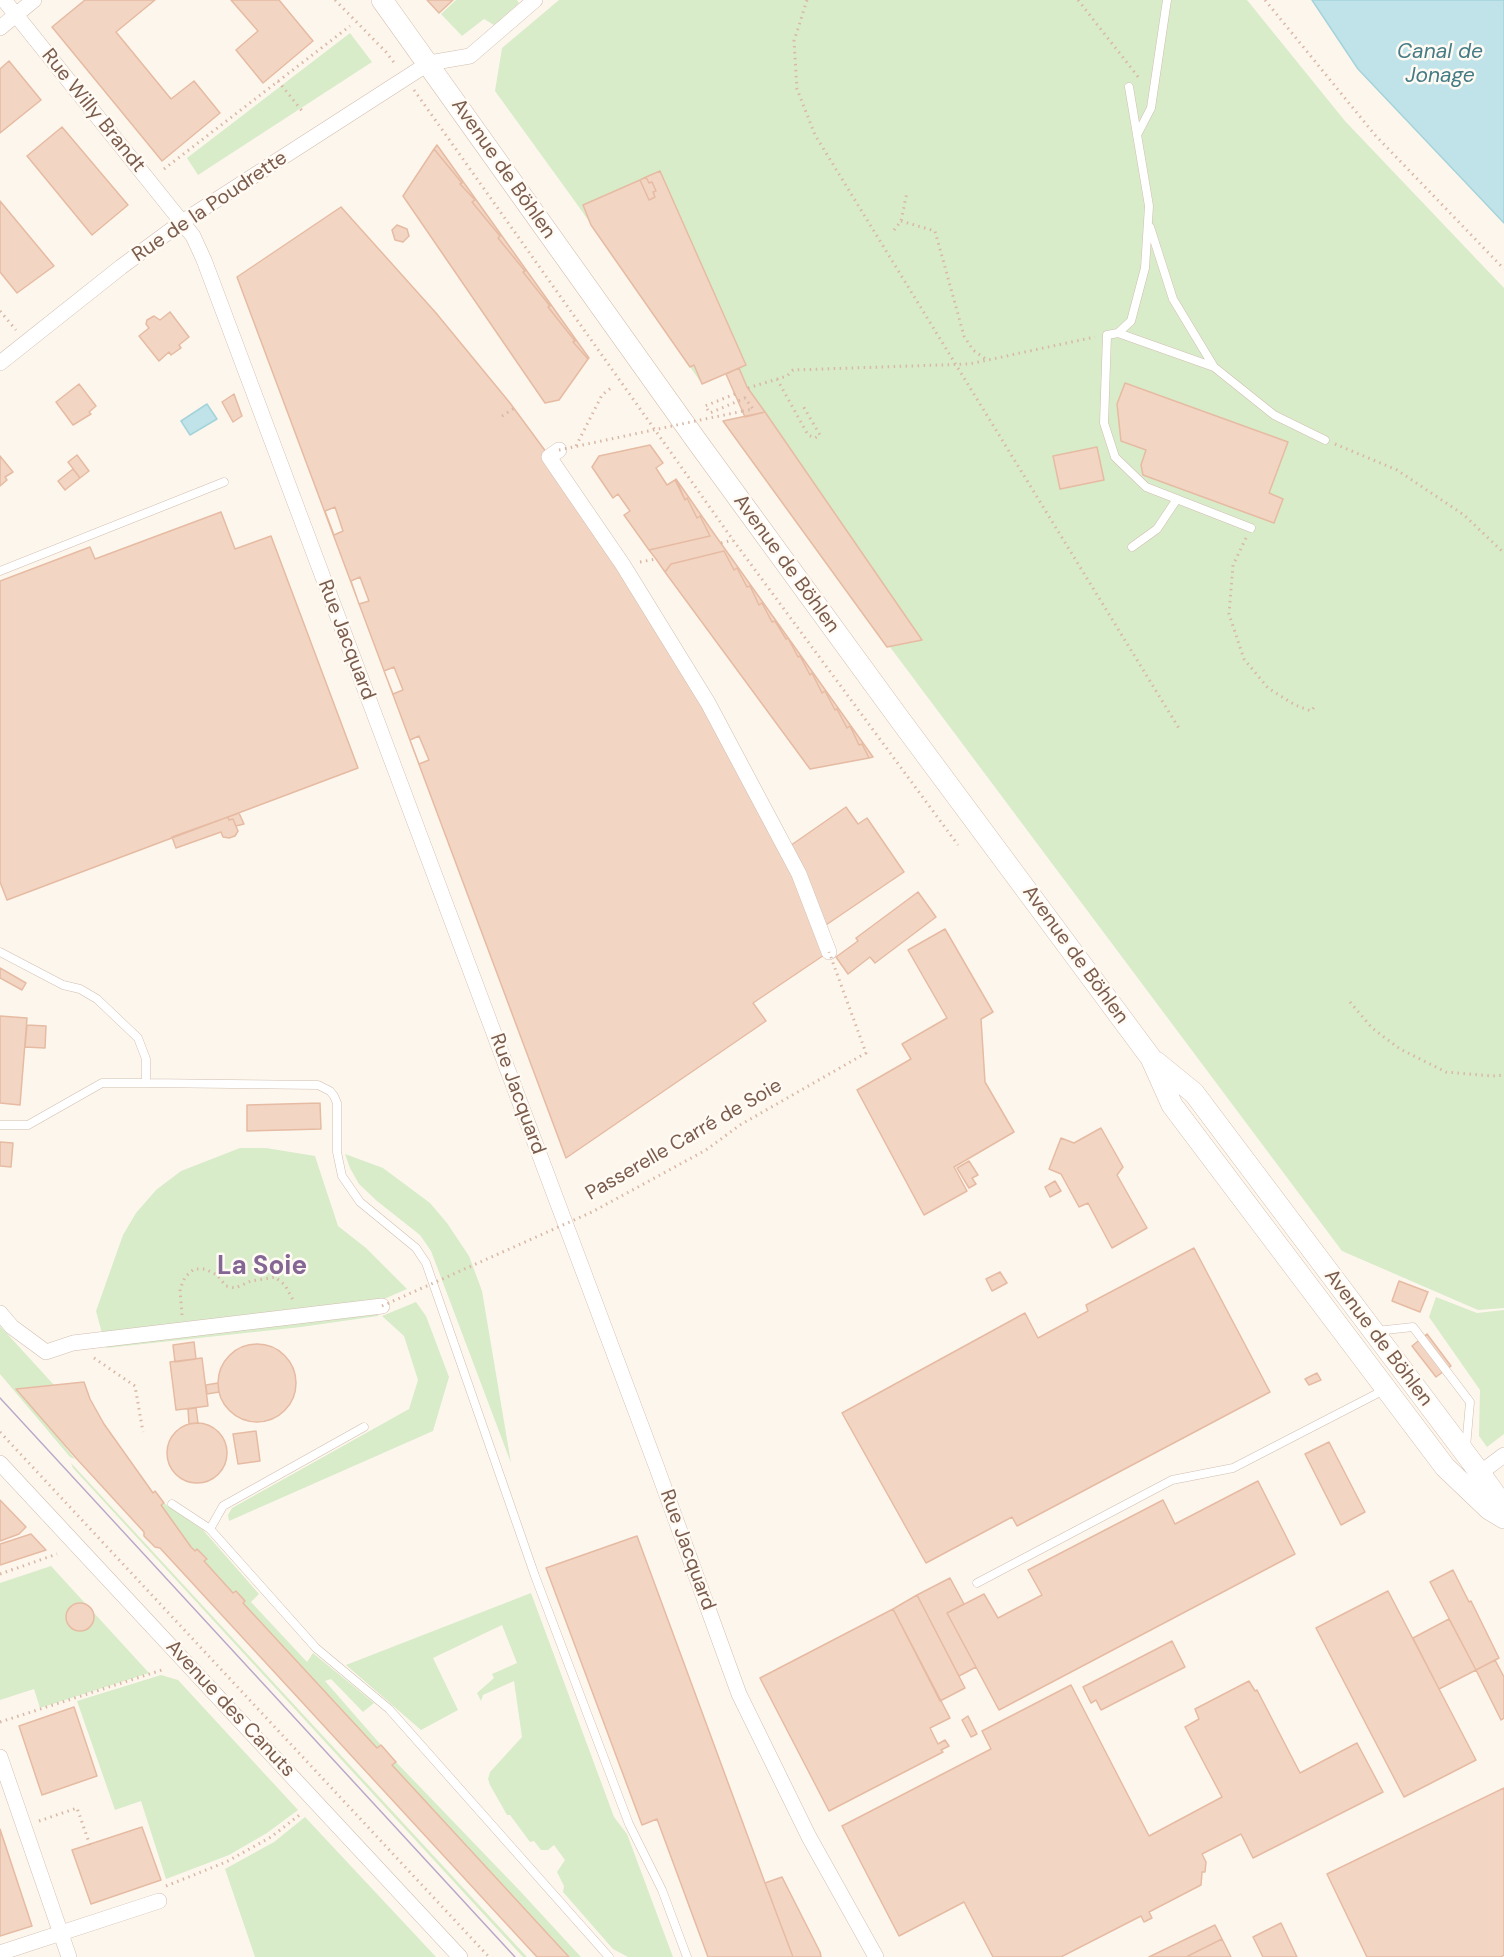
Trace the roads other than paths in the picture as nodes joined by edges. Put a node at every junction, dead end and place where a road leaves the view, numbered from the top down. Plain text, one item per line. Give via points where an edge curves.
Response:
1 (4, 0) edge
2 (34, 0) edge
3 (382, 0) edge
4 (535, 0) edge
5 (1167, 0) edge
6 (16, 14) junction
7 (0, 28) edge
8 (434, 70) junction
9 (1128, 87) dead end
10 (1137, 135) junction
11 (182, 222) junction
12 (1148, 222) junction
13 (1118, 333) junction
14 (0, 363) edge
15 (1214, 367) junction
16 (1325, 440) road end
17 (559, 450) road end
18 (224, 482) dead end
19 (1177, 499) junction
20 (1251, 528) road end
21 (1131, 547) dead end
22 (0, 571) edge
23 (0, 952) edge
24 (829, 952) road end
25 (1151, 1058) junction
26 (146, 1083) junction
27 (0, 1125) edge
28 (382, 1306) road end
29 (0, 1313) edge
30 (1373, 1331) junction
31 (1387, 1388) junction
32 (364, 1427) dead end
33 (1416, 1428) junction
34 (1465, 1455) junction
35 (1504, 1455) edge
36 (0, 1463) edge
37 (1480, 1473) junction
38 (172, 1504) dead end
39 (1504, 1507) edge
40 (1504, 1518) edge
41 (210, 1529) junction
42 (977, 1583) dead end
43 (0, 1757) edge
44 (159, 1901) road end
45 (61, 1933) junction
46 (0, 1953) edge
47 (69, 1957) edge
48 (460, 1957) edge
49 (609, 1957) edge
50 (687, 1957) edge
51 (876, 1957) edge

1 - 6 street, Rue Willy Brandt
2 - 6 street
3 - 8 main road, Avenue de Böhlen
4 - 8 street via 470,56
5 - 10 lane via 1151,108
6 - 7 street
6 - 11 street, Rue Willy Brandt
8 - 11 street, Rue de la Poudrette via 405,78
8 - 25 main road, Avenue de Böhlen via 696,440
9 - 10 lane
10 - 12 lane
11 - 14 street, Rue de la Poudrette
11 - 51 street, Rue Jacquard via 204,260 739,1694 809,1837
12 - 13 lane via 1145,268 1131,321
12 - 15 lane via 1173,299
13 - 15 lane
13 - 19 lane via 1107,335 1104,423 1115,457 1146,487
15 - 16 lane via 1274,415
17 - 24 street via 549,457 708,703 799,874
18 - 22 lane
19 - 20 lane
19 - 21 lane via 1156,529
23 - 26 lane via 63,985 80,989 132,1030 146,1059
25 - 30 main road, Avenue de Böhlen via 1194,1093
25 - 31 main road, Avenue de Böhlen via 1172,1105
26 - 27 lane via 102,1083 28,1125
26 - 50 lane via 318,1085 334,1096 342,1176 360,1202 416,1248 426,1263 543,1598 629,1824 662,1890
28 - 29 street via 73,1343 46,1352
30 - 34 main road, Avenue de Böhlen
30 - 34 lane via 1413,1327 1470,1402
31 - 33 main road, Avenue de Böhlen
31 - 42 lane via 1233,1468 1172,1480
32 - 41 lane via 223,1506
33 - 34 main road, Avenue de Böhlen via 1456,1462
33 - 40 main road, Avenue de Böhlen via 1445,1467
34 - 37 main road, Avenue de Böhlen
35 - 37 street
36 - 48 street, Avenue des Canuts
37 - 39 main road, Avenue de Böhlen
38 - 41 lane
41 - 49 lane via 316,1648 389,1708
43 - 45 street
44 - 45 street
45 - 46 street
45 - 47 street

